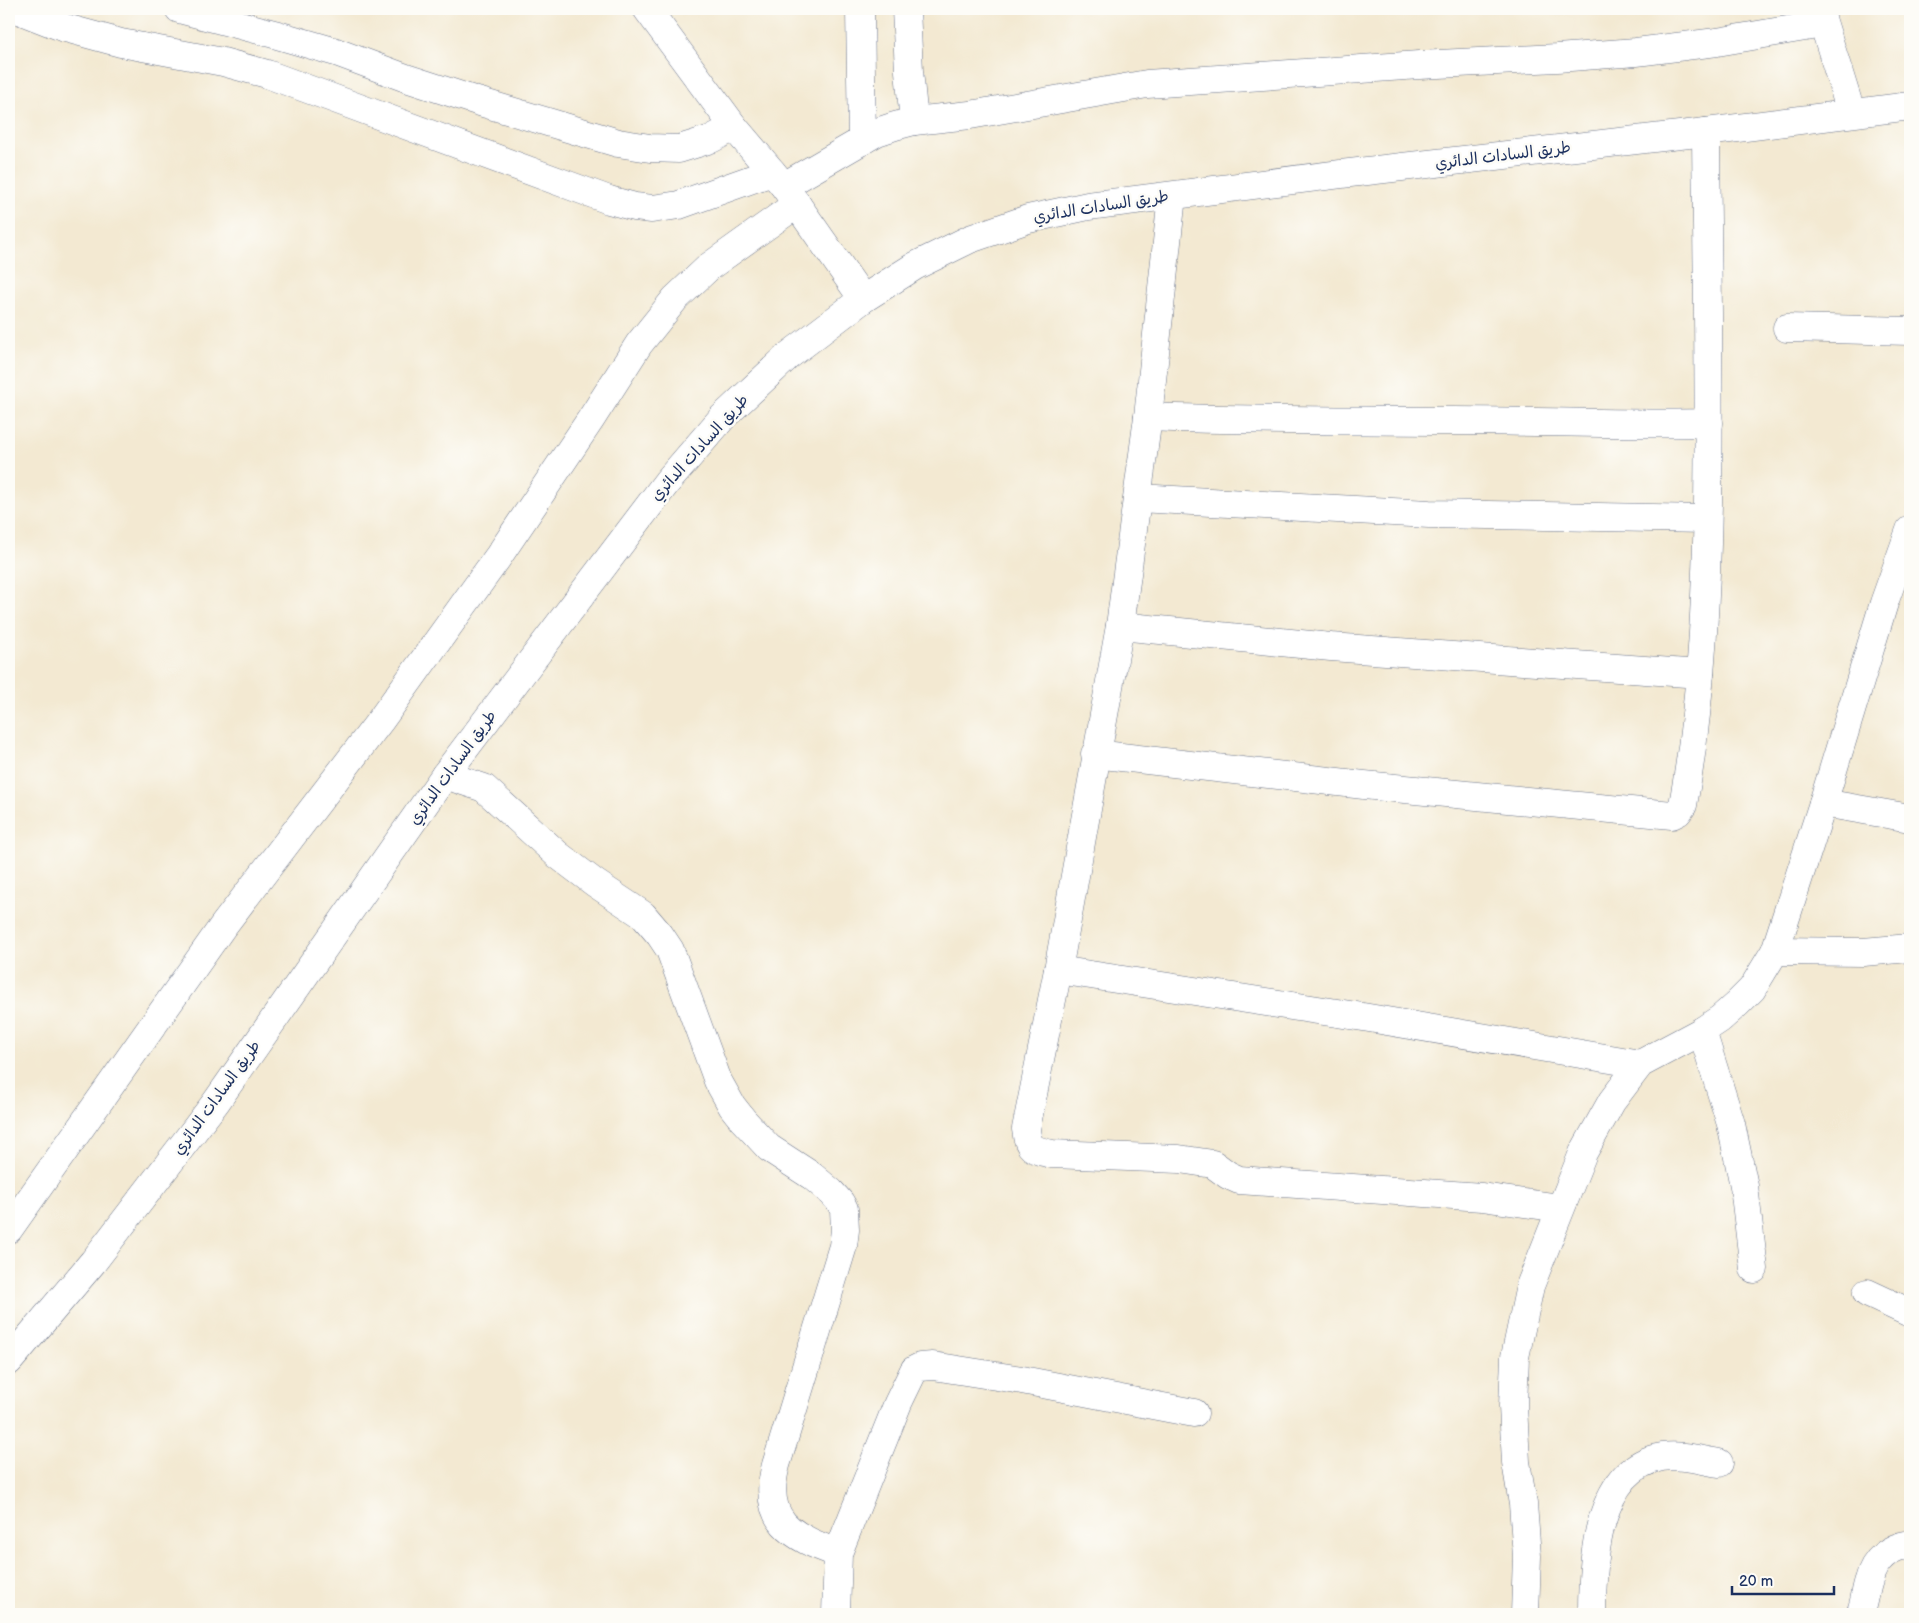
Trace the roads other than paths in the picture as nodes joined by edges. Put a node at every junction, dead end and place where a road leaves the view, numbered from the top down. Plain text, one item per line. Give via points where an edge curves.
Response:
1 (16, 9) edge
2 (179, 9) edge
3 (647, 9) edge
4 (860, 9) edge
5 (906, 9) edge
6 (1821, 16) edge
7 (1910, 106) edge
8 (1851, 112) junction
9 (914, 120) junction
10 (734, 127) junction
11 (1706, 132) junction
12 (862, 141) junction
13 (784, 187) junction
14 (1172, 196) junction
15 (863, 299) junction
16 (1787, 328) dead end
17 (1910, 331) edge
18 (1148, 417) junction
19 (1710, 423) junction
20 (1138, 498) junction
21 (1708, 519) junction
22 (1910, 530) edge
23 (1120, 626) junction
24 (1700, 674) junction
25 (1095, 754) junction
26 (446, 775) junction
27 (1823, 803) junction
28 (1910, 818) edge
29 (1910, 948) edge
30 (1775, 951) junction
31 (1058, 970) junction
32 (1702, 1032) junction
33 (1640, 1064) junction
34 (1560, 1208) junction
35 (9, 1229) edge
36 (1754, 1269) dead end
37 (1867, 1293) dead end
38 (1910, 1313) edge
39 (9, 1361) edge
40 (1194, 1413) dead end
41 (1719, 1463) dead end
42 (1910, 1544) edge
43 (838, 1553) junction
44 (836, 1614) edge
45 (1525, 1614) edge
46 (1592, 1614) edge
47 (1860, 1614) edge

1 - 13 street via 62,27 121,43 223,62 267,74 635,207 652,209
2 - 10 street via 328,49 406,78 618,143 679,149 711,140
3 - 10 street
4 - 12 street
5 - 9 street
6 - 8 street
6 - 9 street via 1709,43 1557,58 1147,84 970,114
7 - 8 street, طريق السادات الدائري
8 - 11 street, طريق السادات الدائري
9 - 12 street via 877,132
10 - 13 street
11 - 14 street, طريق السادات الدائري
11 - 19 street
12 - 13 street
13 - 15 street
13 - 35 street via 675,299 639,344 498,557 380,721 223,926
14 - 15 street, طريق السادات الدائري via 1088,206 1028,219 970,239 915,266
14 - 18 street
15 - 26 street, طريق السادات الدائري via 788,356 717,424 668,482
16 - 17 street
18 - 19 street
18 - 20 street
19 - 21 street
20 - 21 street via 1428,514
20 - 23 street
21 - 24 street
22 - 27 street via 1884,603
23 - 24 street via 1331,647
23 - 25 street
24 - 25 street via 1683,805 1672,815 1364,785
25 - 31 street
26 - 39 street, طريق السادات الدائري via 216,1102 93,1262
26 - 43 street via 484,788 558,855 642,915 670,950 718,1081 732,1106 769,1148 832,1192 844,1209 843,1246 776,1465 771,1494 775,1510 796,1536
27 - 28 street
27 - 30 street
29 - 30 street via 1863,952
30 - 32 street via 1752,989
31 - 33 street
31 - 34 street via 1026,1129 1027,1142 1036,1150 1052,1154 1200,1161 1213,1164 1239,1180 1482,1197
32 - 33 street
32 - 36 street via 1735,1142
33 - 34 street via 1612,1101 1583,1153
34 - 45 street via 1530,1286 1515,1357 1513,1406 1526,1556
37 - 38 street
40 - 43 street via 1022,1380 920,1366 914,1370 898,1403
41 - 46 street via 1663,1456 1645,1462 1622,1479 1604,1512 1596,1542
42 - 47 street via 1896,1546 1880,1558 1869,1578
43 - 44 street

